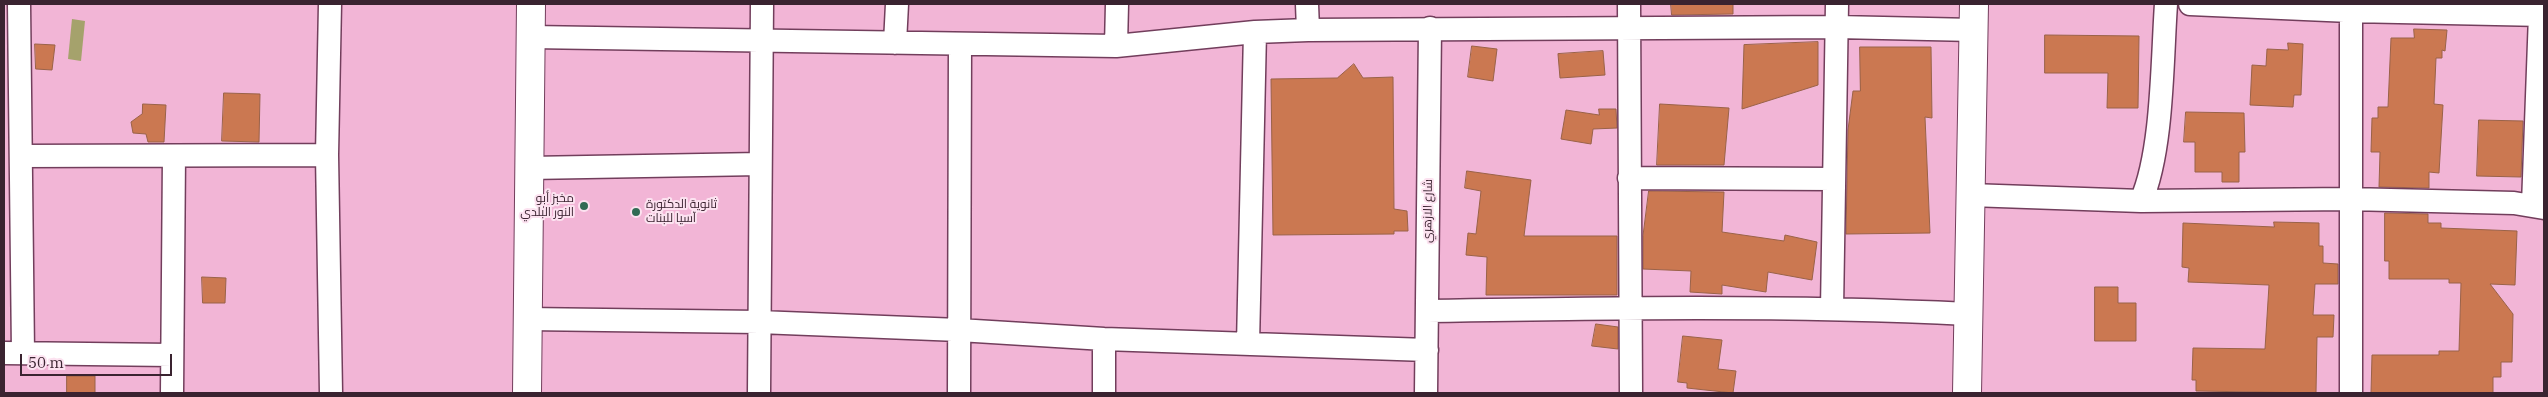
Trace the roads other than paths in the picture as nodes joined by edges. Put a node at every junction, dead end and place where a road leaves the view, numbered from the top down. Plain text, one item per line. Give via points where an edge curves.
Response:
1 (19, 4) edge
2 (330, 4) edge
3 (531, 4) edge
4 (762, 4) edge
5 (897, 4) edge
6 (1117, 4) edge
7 (1307, 4) edge
8 (1629, 4) edge
9 (1837, 4) edge
10 (2166, 4) edge
11 (2190, 4) edge
12 (2351, 7) edge
13 (2542, 15) edge
14 (1974, 17) edge
15 (1837, 27) junction
16 (1430, 28) junction
17 (1629, 29) junction
18 (1308, 30) junction
19 (1254, 32) junction
20 (531, 38) junction
21 (761, 40) junction
22 (895, 43) junction
23 (960, 44) junction
24 (1116, 46) junction
25 (327, 155) junction
26 (21, 156) junction
27 (174, 156) junction
28 (760, 164) junction
29 (529, 168) junction
30 (1629, 178) junction
31 (1834, 179) junction
32 (1970, 195) junction
33 (2349, 199) junction
34 (2141, 201) junction
35 (2538, 206) edge
36 (1630, 308) junction
37 (1832, 309) junction
38 (1427, 311) junction
39 (1968, 314) junction
40 (527, 319) junction
41 (759, 322) junction
42 (959, 330) junction
43 (1104, 339) junction
44 (1248, 344) junction
45 (1427, 350) junction
46 (13, 353) edge
47 (172, 355) junction
48 (172, 393) edge
49 (330, 393) edge
50 (527, 393) edge
51 (759, 393) edge
52 (959, 393) edge
53 (1104, 393) edge
54 (1426, 393) edge
55 (1631, 393) edge
56 (1967, 393) edge
57 (2351, 393) edge

1 - 26 street
2 - 25 street
3 - 20 street
4 - 21 street
5 - 22 street
6 - 24 street
7 - 18 street
8 - 17 street
9 - 15 street
10 - 34 street via 2156,128 2148,184
11 - 12 street
12 - 13 street
12 - 33 street
13 - 35 street
14 - 15 street
14 - 32 street
15 - 17 street
15 - 31 street
16 - 17 street
16 - 18 street
16 - 38 street, شارع الازهري
17 - 30 street
18 - 19 street
19 - 24 street
19 - 44 street
20 - 21 street
20 - 29 street
21 - 22 street
21 - 28 street
22 - 23 street
23 - 24 street
23 - 42 street
25 - 27 street
25 - 49 street
26 - 27 street
26 - 46 street
27 - 47 street
28 - 29 street
28 - 41 street
29 - 40 street
30 - 31 street
30 - 36 street
31 - 37 street
32 - 34 street
32 - 39 street
33 - 34 street
33 - 35 street
33 - 57 street
36 - 37 street
36 - 38 street
36 - 55 street
37 - 39 street
38 - 45 street, شارع الازهري
39 - 56 street
40 - 41 street
40 - 50 street
41 - 42 street
41 - 51 street
42 - 43 street
42 - 52 street
43 - 44 street
43 - 53 street
44 - 45 street
45 - 54 street, شارع الازهري
46 - 47 street
47 - 48 street

